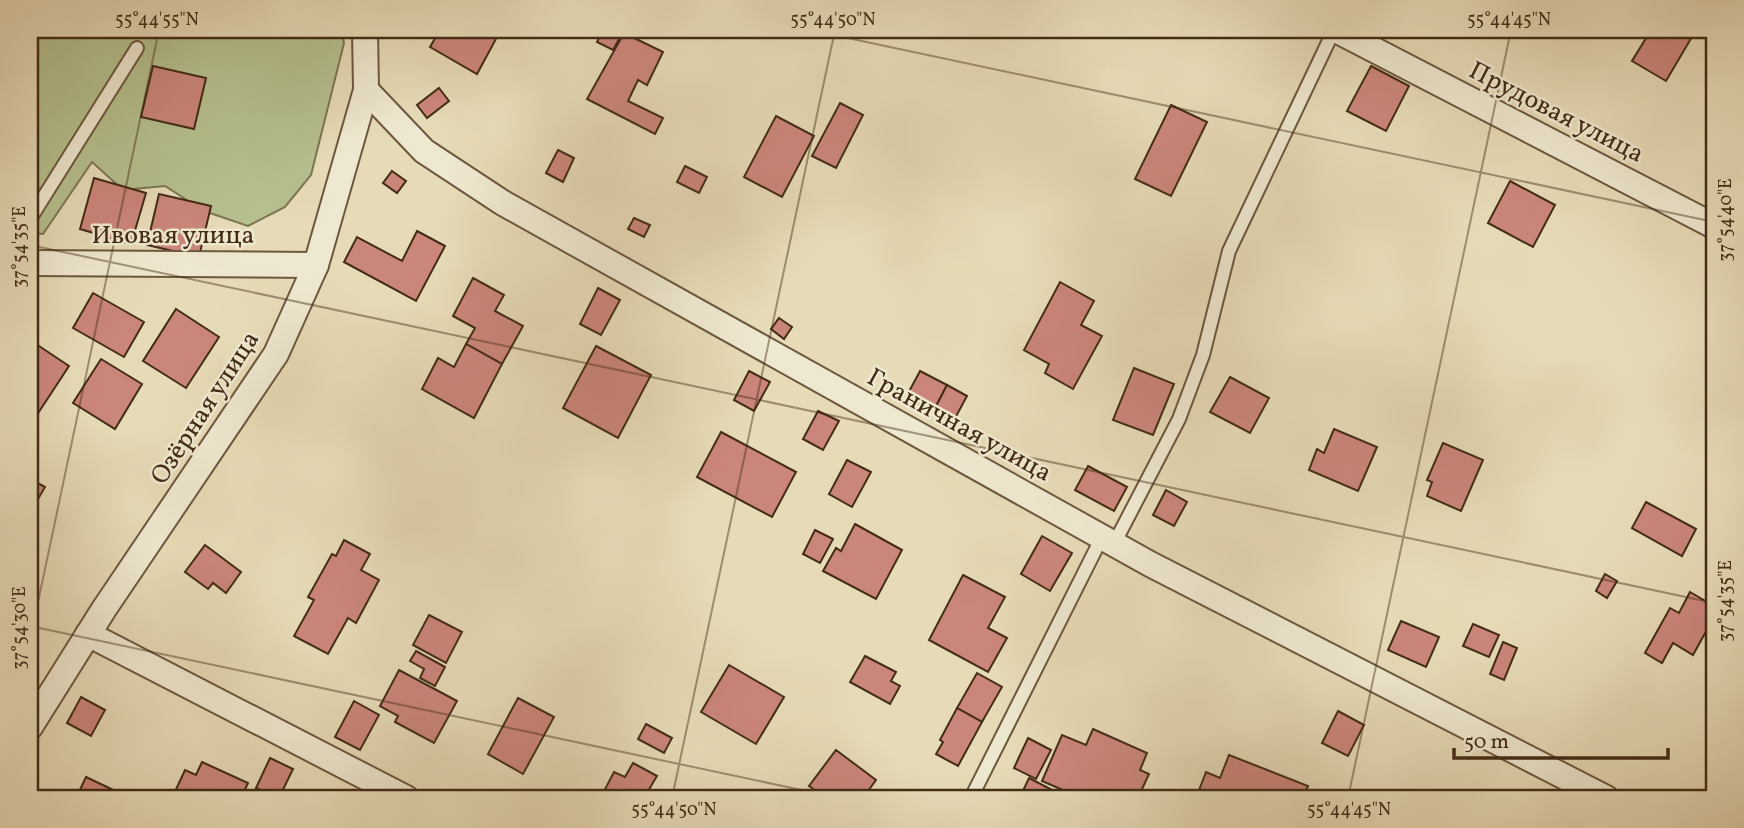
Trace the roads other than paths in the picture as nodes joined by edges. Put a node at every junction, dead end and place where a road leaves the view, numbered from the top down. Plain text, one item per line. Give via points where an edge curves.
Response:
1 (365, 30) edge
2 (1335, 30) edge
3 (138, 48) dead end
4 (366, 90) junction
5 (30, 219) edge
6 (1714, 226) edge
7 (30, 263) edge
8 (316, 265) junction
9 (1108, 540) junction
10 (89, 634) junction
11 (30, 727) edge
12 (407, 798) edge
13 (971, 798) edge
14 (1606, 798) edge

1 - 4 street
2 - 6 street, Прудовая улица
2 - 9 lane via 1229,251 1203,355 1179,419
3 - 5 lane
4 - 8 street, Озёрная улица
4 - 9 street, Граничная улица via 424,151 503,203
7 - 8 street, Ивовая улица
8 - 10 street, Озёрная улица via 276,354
9 - 13 lane
9 - 14 street, Граничная улица
10 - 11 street, Озёрная улица
10 - 12 street

